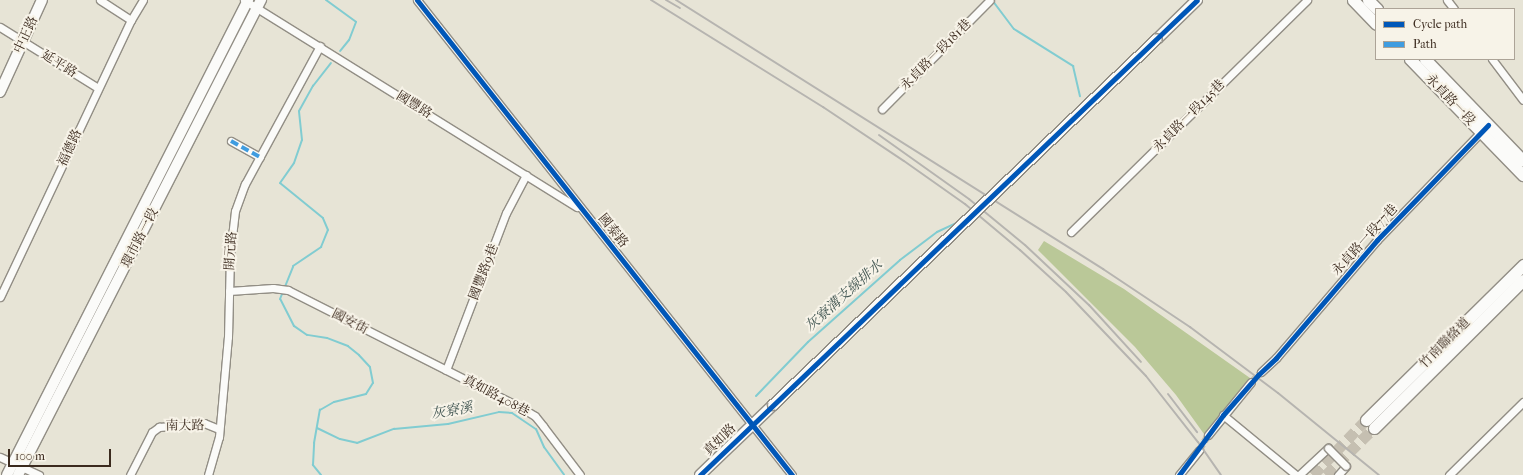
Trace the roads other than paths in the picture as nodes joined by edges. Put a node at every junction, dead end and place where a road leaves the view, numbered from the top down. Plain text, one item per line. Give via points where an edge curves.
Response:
1 (42, 0) edge
2 (100, 0) edge
3 (143, 0) edge
4 (417, 0) edge
5 (990, 0) edge
6 (1197, 0) edge
7 (1307, 0) edge
8 (1353, 0) edge
9 (1368, 0) edge
10 (1447, 0) edge
11 (246, 1) edge
12 (259, 4) edge
13 (1376, 8) edge
14 (1453, 8) edge
15 (131, 20) junction
16 (1375, 23) edge
17 (0, 27) edge
18 (23, 41) junction
19 (320, 46) junction
20 (1411, 60) edge
21 (1426, 60) edge
22 (1493, 60) edge
23 (98, 88) junction
24 (0, 92) edge
25 (1523, 100) edge
26 (882, 109) dead end
27 (1485, 129) junction
28 (231, 141) dead end
29 (260, 157) junction
30 (1523, 161) edge
31 (526, 175) junction
32 (1523, 175) edge
33 (145, 203) junction
34 (155, 207) junction
35 (580, 209) junction
36 (1071, 232) dead end
37 (1523, 265) edge
38 (1523, 280) edge
39 (229, 291) junction
40 (0, 297) edge
41 (413, 354) joint
42 (446, 370) junction
43 (1261, 372) tunnel mouth
44 (1251, 382) tunnel mouth
45 (1523, 402) edge
46 (1223, 415) junction
47 (752, 425) junction
48 (219, 429) junction
49 (1208, 435) tunnel mouth
50 (1199, 450) tunnel mouth
51 (0, 457) edge
52 (17, 468) edge
53 (7, 475) edge
54 (39, 475) edge
55 (130, 475) edge
56 (208, 475) edge
57 (580, 475) edge
58 (700, 475) edge
59 (792, 475) edge
60 (1179, 475) edge
61 (1298, 475) edge
62 (1338, 475) edge
63 (1449, 475) edge

1 - 18 main road, 中正路
2 - 15 street
3 - 15 street, 福德路
4 - 35 street, 國泰路
5 - 26 street, 永貞路一段181巷
6 - 47 main road, 真如路, bridge
7 - 36 street, 永貞路一段145巷
8 - 16 main road
9 - 13 main road
10 - 14 street
11 - 12 street, 國豐路
11 - 33 main road, 環市路一段
12 - 19 street, 國豐路
12 - 34 main road, 環市路一段
15 - 23 street, 福德路
17 - 18 street, 延平路
18 - 23 street, 延平路
18 - 24 main road, 中正路
19 - 29 street, 開元路
19 - 31 street, 國豐路
20 - 27 main road, 永貞路一段
21 - 27 main road, 永貞路一段
22 - 25 street
23 - 40 street, 福德路
27 - 30 main road, 永貞路一段
27 - 32 main road, 永貞路一段
27 - 43 street, 永貞路一段77巷 via 1377,240 1276,358
28 - 29 street
29 - 39 street, 開元路 via 245,184 235,211
31 - 35 street, 國豐路
31 - 42 street, 國豐路9巷 via 506,213
33 - 34 main road
33 - 52 main road, 環市路一段
34 - 52 main road, 環市路一段
35 - 47 street, 國泰路
37 - 38 main road, 竹南聯絡道 via 1370,424
39 - 41 street, 國安街 via 273,288 288,290
39 - 48 street, 開元路 via 228,337
41 - 42 street, 真如路408巷
42 - 57 street, 真如路408巷 via 535,416
44 - 46 street
45 - 63 street
46 - 49 street
46 - 61 street
47 - 58 main road, 真如路
47 - 59 street, 國泰路
48 - 55 street, 南大路 via 204,424 159,427 152,432
48 - 56 street, 開元路
50 - 60 street
51 - 52 street
52 - 53 main road, 環市路一段
52 - 54 street
61 - 62 street, bridge via 1328,448 1346,466

